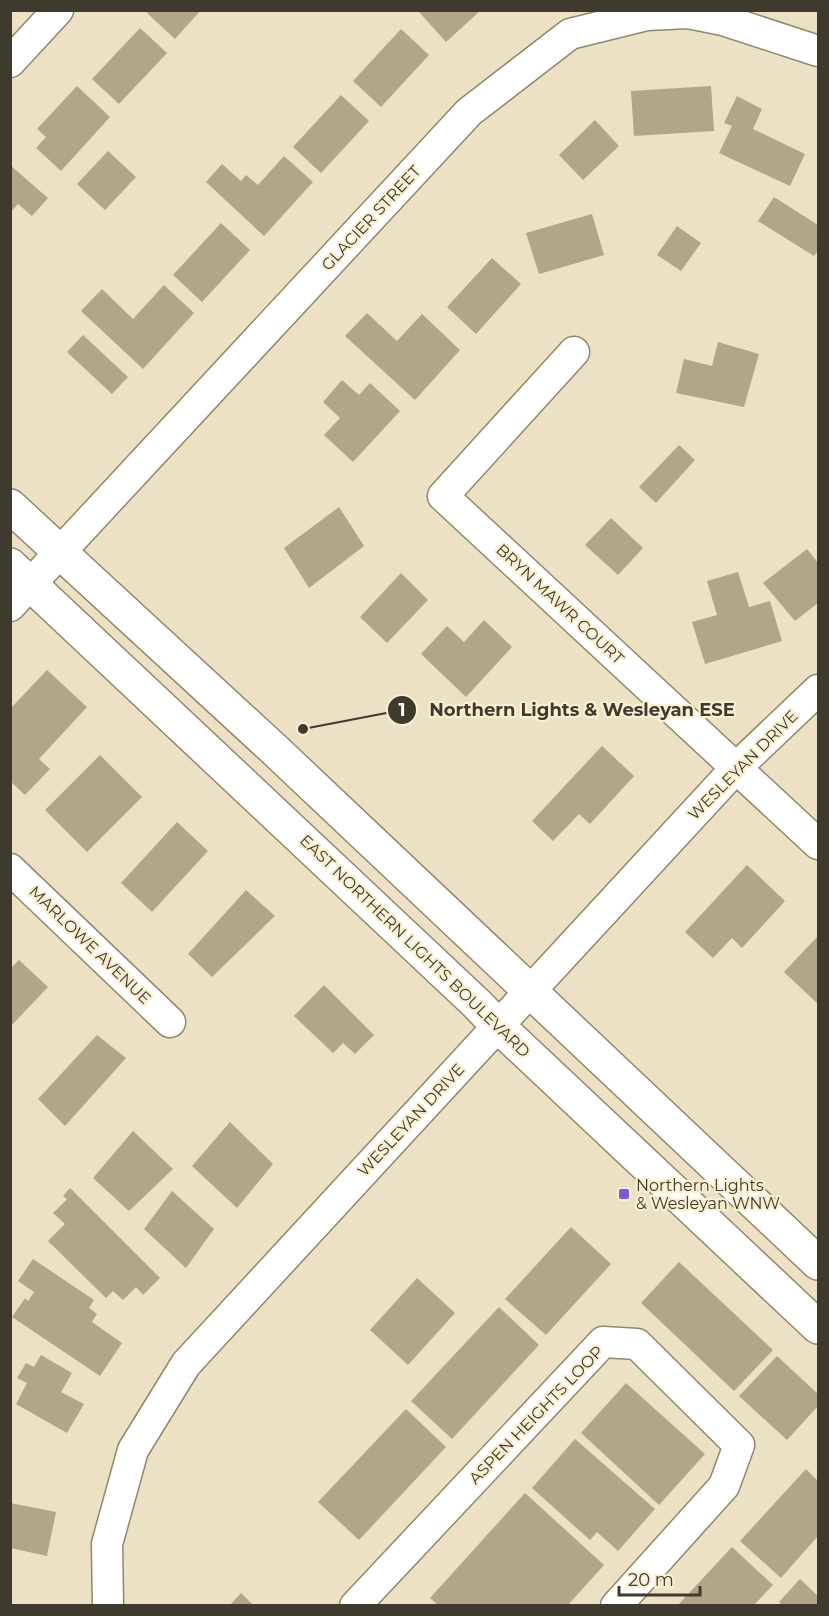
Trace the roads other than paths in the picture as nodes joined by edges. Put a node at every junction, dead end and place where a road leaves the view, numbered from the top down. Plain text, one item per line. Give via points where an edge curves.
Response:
1 (58, 10) edge
2 (819, 51) edge
3 (10, 62) edge
4 (574, 352) dead end
5 (10, 506) edge
6 (60, 552) junction
7 (17, 585) edge
8 (819, 690) edge
9 (737, 767) junction
10 (819, 844) edge
11 (10, 869) edge
12 (530, 991) junction
13 (170, 1022) dead end
14 (498, 1026) junction
15 (819, 1263) edge
16 (819, 1327) edge
17 (108, 1605) edge
18 (355, 1605) edge
19 (616, 1605) edge

1 - 3 street
2 - 6 street, GLACIER STREET via 723,20 688,13 647,15 570,34 469,112
4 - 9 street, BRYN MAWR COURT via 443,496
5 - 6 main road
6 - 7 street, GLACIER STREET
6 - 12 main road
7 - 14 main road, EAST NORTHERN LIGHTS BOULEVARD
8 - 9 street, WESLEYAN DRIVE
9 - 10 street, BRYN MAWR COURT
9 - 12 street, WESLEYAN DRIVE
11 - 13 street, MARLOWE AVENUE
12 - 14 street, WESLEYAN DRIVE
12 - 15 main road
14 - 16 main road, EAST NORTHERN LIGHTS BOULEVARD
14 - 17 street, WESLEYAN DRIVE via 186,1364 133,1450 107,1544
18 - 19 street, ASPEN HEIGHTS LOOP via 603,1342 637,1344 739,1445 724,1486

